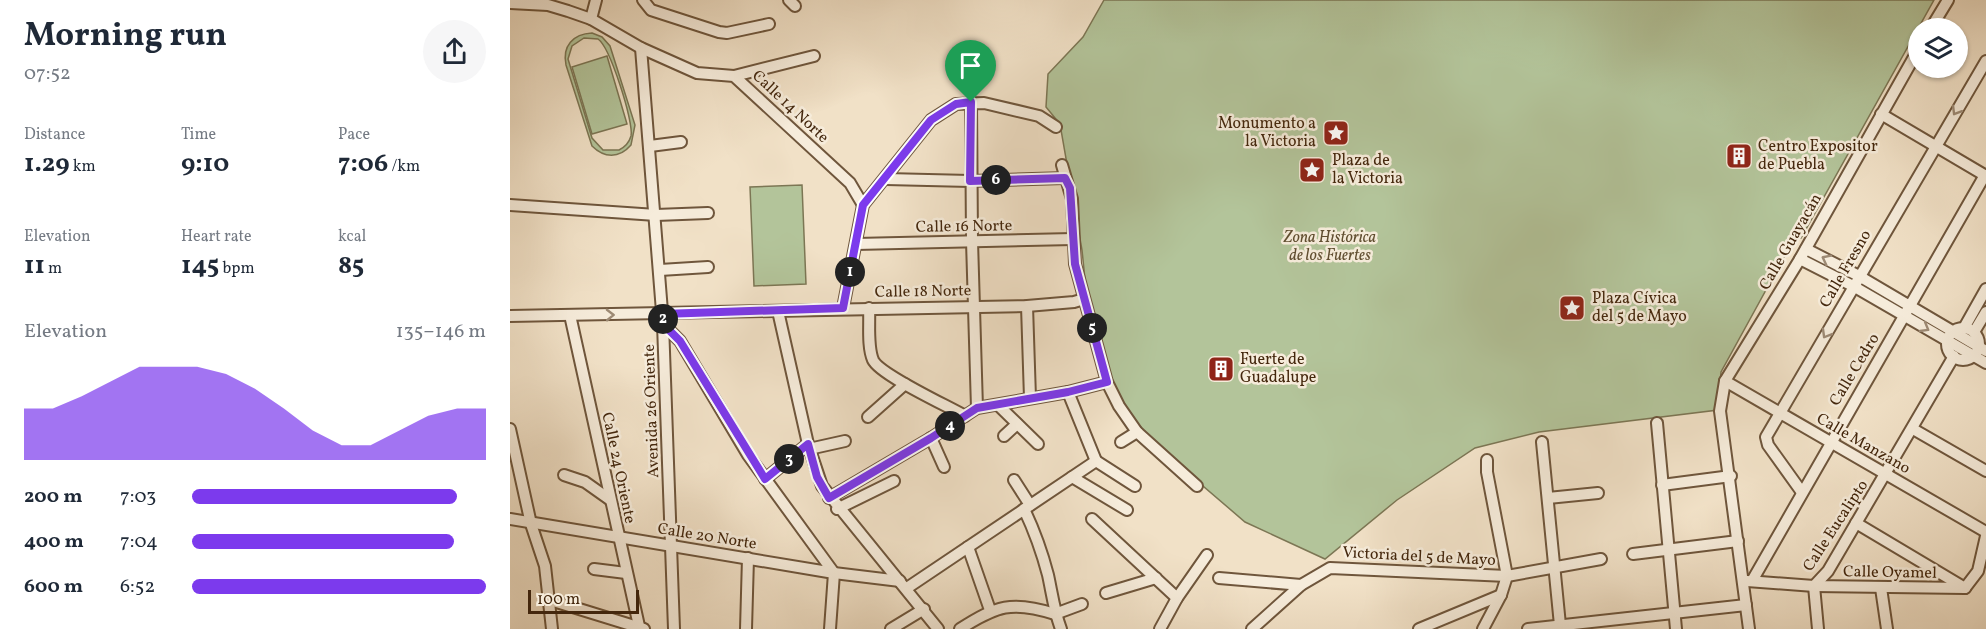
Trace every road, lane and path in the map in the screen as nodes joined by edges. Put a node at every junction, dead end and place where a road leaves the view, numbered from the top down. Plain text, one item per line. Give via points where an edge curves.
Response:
1 (596, 0) edge
2 (643, 0) edge
3 (1947, 0) edge
4 (510, 3) edge
5 (1937, 18) edge
6 (591, 19) junction
7 (769, 24) dead end
8 (641, 48) junction
9 (814, 56) dead end
10 (1986, 61) edge
11 (1908, 67) edge
12 (734, 76) junction
13 (971, 102) junction
14 (1881, 114) junction
15 (1056, 127) dead end
16 (681, 142) dead end
17 (650, 146) junction
18 (1935, 146) junction
19 (1062, 165) dead end
20 (1985, 175) edge
21 (1065, 178) junction
22 (886, 179) junction
23 (970, 181) junction
24 (510, 205) edge
25 (863, 205) junction
26 (708, 213) dead end
27 (656, 215) junction
28 (1073, 240) junction
29 (972, 241) junction
30 (856, 244) junction
31 (1806, 249) junction
32 (1800, 260) junction
33 (708, 267) dead end
34 (660, 270) junction
35 (1856, 281) junction
36 (1986, 289) edge
37 (1084, 299) junction
38 (974, 306) junction
39 (1027, 306) junction
40 (843, 308) junction
41 (869, 308) junction
42 (778, 310) junction
43 (1908, 312) junction
44 (1986, 312) edge
45 (570, 315) junction
46 (510, 316) edge
47 (663, 319) junction
48 (1969, 330) junction
49 (1950, 337) junction
50 (1979, 351) edge
51 (1954, 356) junction
52 (1986, 363) edge
53 (1107, 382) junction
54 (1724, 383) junction
55 (905, 384) junction
56 (1068, 392) junction
57 (1030, 398) junction
58 (998, 405) junction
59 (977, 408) junction
60 (1780, 412) junction
61 (965, 416) junction
62 (868, 417) dead end
63 (1657, 423) dead end
64 (1017, 424) junction
65 (510, 429) edge
66 (1913, 429) junction
67 (1137, 432) junction
68 (1004, 436) dead end
69 (931, 438) junction
70 (845, 441) dead end
71 (1121, 441) dead end
72 (1830, 441) junction
73 (1542, 442) dead end
74 (1038, 444) dead end
75 (808, 447) junction
76 (1487, 460) dead end
77 (1096, 461) junction
78 (944, 467) dead end
79 (1986, 471) edge
80 (564, 475) dead end
81 (1886, 475) junction
82 (1731, 476) junction
83 (1072, 477) junction
84 (765, 479) junction
85 (1014, 480) dead end
86 (894, 481) dead end
87 (1662, 485) junction
88 (1135, 486) dead end
89 (1197, 486) dead end
90 (1801, 491) junction
91 (1598, 493) dead end
92 (829, 498) junction
93 (1548, 498) junction
94 (609, 500) junction
95 (1027, 507) junction
96 (837, 509) junction
97 (1127, 510) dead end
98 (510, 519) edge
99 (1092, 519) dead end
100 (1856, 523) junction
101 (531, 524) junction
102 (1986, 534) edge
103 (618, 538) junction
104 (1738, 541) junction
105 (671, 546) junction
106 (968, 547) junction
107 (1670, 550) junction
108 (1633, 554) dead end
109 (1207, 555) dead end
110 (748, 558) junction
111 (1601, 559) dead end
112 (1554, 566) junction
113 (594, 569) dead end
114 (626, 573) junction
115 (834, 573) junction
116 (1507, 576) junction
117 (1156, 578) junction
118 (1219, 578) dead end
119 (1748, 581) junction
120 (904, 585) junction
121 (1301, 585) junction
122 (1814, 586) junction
123 (1881, 588) junction
124 (1965, 588) junction
125 (1107, 593) dead end
126 (1502, 595) junction
127 (1177, 598) junction
128 (550, 600) junction
129 (1082, 604) dead end
130 (1746, 604) junction
131 (924, 609) junction
132 (990, 610) junction
133 (1055, 614) junction
134 (1675, 614) junction
135 (609, 617) junction
136 (1560, 625) junction
137 (642, 628) edge
138 (552, 629) edge
139 (609, 629) edge
140 (674, 629) edge
141 (746, 629) edge
142 (831, 629) edge
143 (891, 629) edge
144 (938, 629) edge
145 (960, 629) edge
146 (1061, 629) edge
147 (1160, 629) edge
148 (1252, 629) edge
149 (1419, 629) edge
150 (1483, 629) edge
151 (1528, 629) edge
152 (1676, 629) edge
153 (1749, 629) edge
154 (1818, 629) edge
155 (1887, 629) edge

1 - 6 street
2 - 7 street via 651,10 719,32
3 - 5 street
4 - 6 street, Calle 14 Norte via 548,6
6 - 8 street, Calle 14 Norte
8 - 12 street, Calle 14 Norte via 697,73
8 - 17 street, Avenida 26 Oriente
9 - 12 street
10 -> 18 street, Calle Fresno
11 - 14 street, Calle Guayacán
12 - 25 street, Calle 14 Norte via 850,183
13 - 15 street via 1039,117
13 - 22 street via 956,104 931,120
13 - 23 street
14 - 18 street
14 - 31 street, Calle Guayacán
16 - 17 street
17 - 27 street, Avenida 26 Oriente
18 - 20 street
18 - 35 street, Calle Fresno
19 - 21 street
20 - 43 street, Calle Cedro
21 - 23 street
21 - 28 street via 1072,199
22 - 23 street
22 - 25 street
23 - 29 street
24 - 27 street
25 - 30 street
26 - 27 street
27 - 34 street, Avenida 26 Oriente
28 - 29 street, Calle 16 Norte
28 - 37 street
29 - 30 street, Calle 16 Norte
29 - 38 street
30 - 40 street
31 - 32 street, Calle Guayacán
35 -> 31 street
32 - 35 street
32 - 54 street, Calle Guayacán
33 - 34 street
34 - 47 street, Avenida 26 Oriente
35 - 43 street
35 -> 60 street, Calle Fresno
36 - 48 street
37 - 39 street, Calle 18 Norte
37 - 53 street
38 - 39 street, Calle 18 Norte
38 - 41 street, Calle 18 Norte
38 - 59 street
39 - 57 street
40 - 41 street, Calle 18 Norte
40 - 42 street, Calle 18 Norte
41 - 55 street via 873,361
42 - 47 street, Calle 18 Norte
42 - 75 street
43 - 49 street
43 - 72 street, Calle Cedro
44 - 48 street
45 - 46 street, Calle 18 Norte
45 -> 47 street, Calle 18 Norte
45 - 94 street, Calle 24 Oriente
47 - 84 street
47 - 105 street, Avenida 26 Oriente
48 - 49 street
48 - 50 street
49 - 50 street
49 - 51 street
50 - 51 street via 1962,359
50 - 52 street
51 - 66 street, Calle Eucalipto
53 - 56 street
53 - 67 street
54 - 60 street, Calle Manzano
54 - 82 street via 1720,411
55 - 61 street
55 - 62 street
56 - 57 street
56 - 77 street
57 - 58 street
58 - 59 street
58 - 64 street
59 - 61 street
60 - 72 street, Calle Manzano
60 - 90 street, Calle Fresno via 1766,441
61 - 69 street
63 - 87 street
64 - 68 street
64 - 74 street
65 - 101 street
66 - 79 street
66 - 81 street, Calle Eucalipto
67 - 71 street
67 - 89 street
69 - 78 street
69 - 92 street
70 - 75 street
72 - 81 street, Calle Manzano
72 - 90 street, Calle Cedro
73 - 93 street
75 - 84 street
75 - 92 street via 817,477
76 - 116 street
77 - 83 street
77 - 88 street
80 - 94 street via 585,482
81 - 100 street, Calle Eucalipto
81 - 102 street, Calle Manzano
82 - 87 street
82 - 104 street
83 - 95 street
83 - 97 street
84 - 115 street
85 - 95 street
86 - 96 street
87 - 107 street
90 - 119 street, Calle Cedro
91 - 93 street
92 - 96 street
93 - 112 street
94 - 103 street, Calle 24 Oriente
95 - 106 street
95 - 133 street
96 - 120 street
98 - 101 street, Calle 20 Norte
99 - 117 street
100 - 122 street, Calle Eucalipto via 1823,578
100 - 124 street
101 - 103 street, Calle 20 Norte
101 - 128 street via 542,553
102 - 124 street via 1978,571
103 - 105 street, Calle 20 Norte
103 - 114 street, Calle 24 Oriente
104 - 107 street
104 - 119 street
105 - 110 street, Calle 20 Norte
105 - 140 street, Avenida 26 Oriente
106 - 120 street
106 - 132 street
107 - 108 street
107 - 134 street
109 - 127 street
110 - 115 street, Calle 20 Norte
110 - 141 street
111 - 112 street, Victoria del 5 de Mayo
112 - 116 street, Victoria del 5 de Mayo
112 - 136 street
113 - 114 street
114 - 137 street, Calle 24 Oriente
115 - 120 street, Calle 20 Norte
115 - 142 street
116 - 121 street, Victoria del 5 de Mayo via 1330,568
116 - 126 street
117 - 125 street
117 - 127 street
118 - 121 street
119 - 122 street, Calle Oyamel
119 - 130 street
120 - 131 street
121 - 148 street
122 - 123 street, Calle Oyamel
122 - 154 street
123 - 124 street, Calle Oyamel
123 - 155 street
126 - 149 street
126 - 150 street
127 - 147 street
128 - 135 street
128 - 138 street
129 - 133 street
130 - 134 street
130 - 153 street
131 - 143 street
131 - 144 street
132 - 133 street via 1021,607
132 - 145 street
133 - 146 street
134 - 136 street
134 - 152 street
135 - 137 street
135 - 139 street
136 - 151 street

